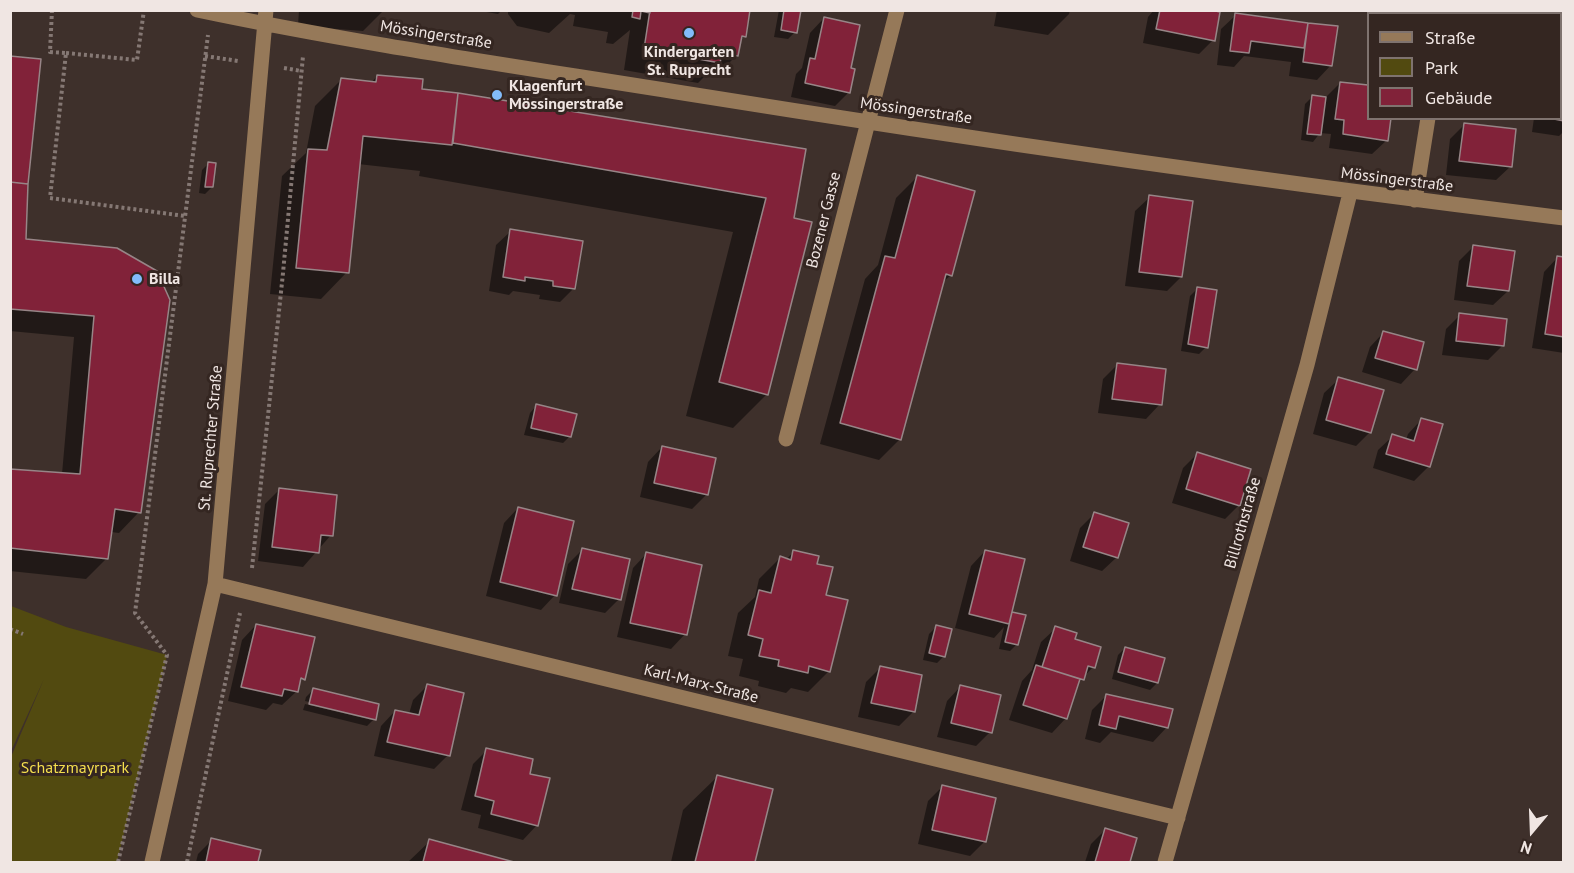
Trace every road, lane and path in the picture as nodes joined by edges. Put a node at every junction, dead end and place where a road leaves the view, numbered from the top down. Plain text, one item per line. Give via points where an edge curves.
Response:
1 (52, 10) edge
2 (144, 10) edge
3 (197, 10) edge
4 (897, 10) edge
5 (266, 17) edge
6 (66, 53) junction
7 (205, 56) dead end
8 (301, 71) dead end
9 (1428, 120) edge
10 (867, 122) junction
11 (1350, 192) junction
12 (1414, 200) junction
13 (185, 216) junction
14 (1563, 219) edge
15 (786, 439) dead end
16 (251, 568) dead end
17 (215, 585) junction
18 (240, 614) dead end
19 (10, 629) edge
20 (23, 634) dead end
21 (1178, 818) junction
22 (118, 862) edge
23 (152, 862) edge
24 (187, 862) edge
25 (1165, 862) edge

1 - 6 path via 50,52
2 - 6 path via 137,60
3 - 5 street, Mössingerstraße
4 - 10 street, Bozener Gasse
5 - 10 street, Mössingerstraße via 306,33
5 - 17 street, St. Ruprechter Straße
6 - 13 path via 50,198
7 - 13 path
8 - 16 path
9 - 12 street
10 - 11 street, Mössingerstraße
10 - 15 street, Bozener Gasse
11 - 12 street, Mössingerstraße
11 - 21 street, Billrothstraße via 1307,365
12 - 14 street, Mössingerstraße
13 - 22 path via 135,613 167,655
17 - 21 street, Karl-Marx-Straße
17 - 23 street, St. Ruprechter Straße
18 - 24 path
19 - 20 path
21 - 25 street, Billrothstraße

